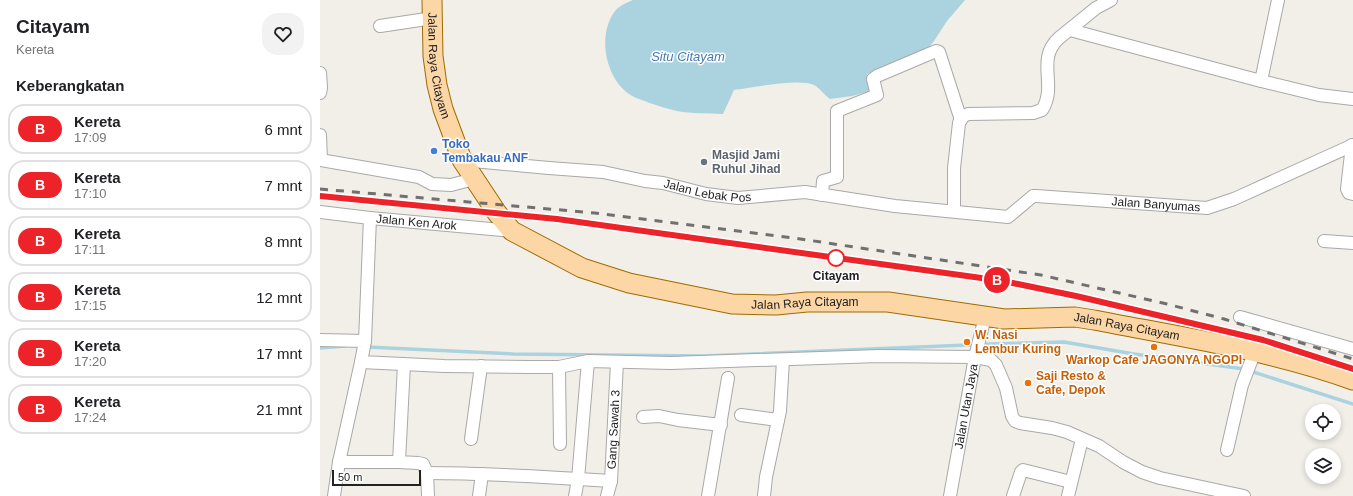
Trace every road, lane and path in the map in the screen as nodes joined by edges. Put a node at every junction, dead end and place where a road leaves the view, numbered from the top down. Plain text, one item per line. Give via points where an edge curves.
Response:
1 (1111, 0) edge
2 (1278, 0) edge
3 (433, 9) edge
4 (380, 26) dead end
5 (1070, 30) junction
6 (320, 73) edge
7 (1261, 81) junction
8 (320, 93) edge
9 (1353, 99) edge
10 (960, 120) junction
11 (320, 135) edge
12 (1353, 145) edge
13 (320, 160) edge
14 (462, 160) junction
15 (474, 179) junction
16 (1353, 194) edge
17 (822, 195) junction
18 (954, 211) junction
19 (320, 212) edge
20 (370, 218) junction
21 (512, 231) junction
22 (1324, 242) dead end
23 (1353, 243) edge
24 (1240, 317) dead end
25 (983, 323) junction
26 (320, 340) edge
27 (365, 343) junction
28 (1353, 349) edge
29 (976, 353) junction
30 (1253, 356) junction
31 (361, 360) junction
32 (783, 360) junction
33 (588, 361) junction
34 (617, 362) junction
35 (404, 364) junction
36 (481, 366) junction
37 (559, 367) junction
38 (728, 378) dead end
39 (1353, 380) edge
40 (741, 415) dead end
41 (643, 417) dead end
42 (778, 420) junction
43 (721, 425) junction
44 (471, 439) dead end
45 (1082, 439) junction
46 (560, 444) dead end
47 (1227, 450) dead end
48 (339, 462) junction
49 (399, 462) junction
50 (427, 473) junction
51 (482, 474) junction
52 (578, 479) junction
53 (611, 480) junction
54 (1072, 482) junction
55 (334, 496) edge
56 (428, 496) edge
57 (479, 496) edge
58 (575, 496) edge
59 (608, 496) edge
60 (708, 496) edge
61 (764, 496) edge
62 (950, 496) edge
63 (1013, 496) edge
64 (1068, 496) edge
65 (1244, 496) edge

1 - 5 street via 1096,8
2 - 7 street
3 - 4 street
3 - 14 main road, Jalan Raya Citayam via 437,86
5 - 7 street
5 - 10 street via 1055,42 1049,51 1049,89 1042,110 1033,113 968,114
6 - 8 street
7 - 9 street via 1319,95
10 - 17 street via 938,52 877,76 873,79 877,95 837,111 837,177 823,181
10 - 18 street via 954,168
11 - 13 street
12 - 16 street via 1347,189
12 - 18 street, Jalan Banyumas via 1234,200 1207,208 1033,196 1008,217
13 - 15 street via 419,177 432,184 451,185
14 - 15 main road, Jalan Raya Citayam
14 - 17 street, Jalan Lebak Pos via 603,172 706,194 738,198 805,192
15 - 21 main road, Jalan Raya Citayam
17 - 18 street, Jalan Lebak Pos via 895,206
19 - 20 street, Jalan Ken Arok
20 - 21 street, Jalan Ken Arok
20 - 27 street
21 - 25 main road, Jalan Raya Citayam via 582,268 629,283 732,304 888,302
22 - 23 street
24 - 28 street
25 - 29 street, Jalan Utan Jaya
25 - 30 main road, Jalan Raya Citayam via 1004,319 1075,317
26 - 27 street
27 - 31 street
29 - 32 street
29 - 45 street via 996,365 1006,388 1015,421 1067,432
29 - 62 street, Jalan Utan Jaya
30 - 39 main road, Jalan Raya Citayam via 1321,368
30 - 47 street via 1242,386
31 - 35 street
31 - 48 street
32 - 34 street
32 - 42 street
33 - 34 street
33 - 37 street
33 - 52 street
34 - 53 street, Gang Sawah 3
35 - 36 street
35 - 49 street
36 - 37 street
36 - 44 street
37 - 46 street
38 - 43 street
40 - 42 street
41 - 43 street via 659,416
42 - 61 street
43 - 60 street
45 - 54 street
45 - 65 street via 1099,446 1142,472
48 - 49 street
48 - 55 street
49 - 50 street via 418,462 423,464
50 - 51 street
50 - 56 street
51 - 52 street
51 - 57 street
52 - 53 street
52 - 58 street
53 - 59 street, Gang Sawah 3
54 - 63 street via 1023,470
54 - 64 street

